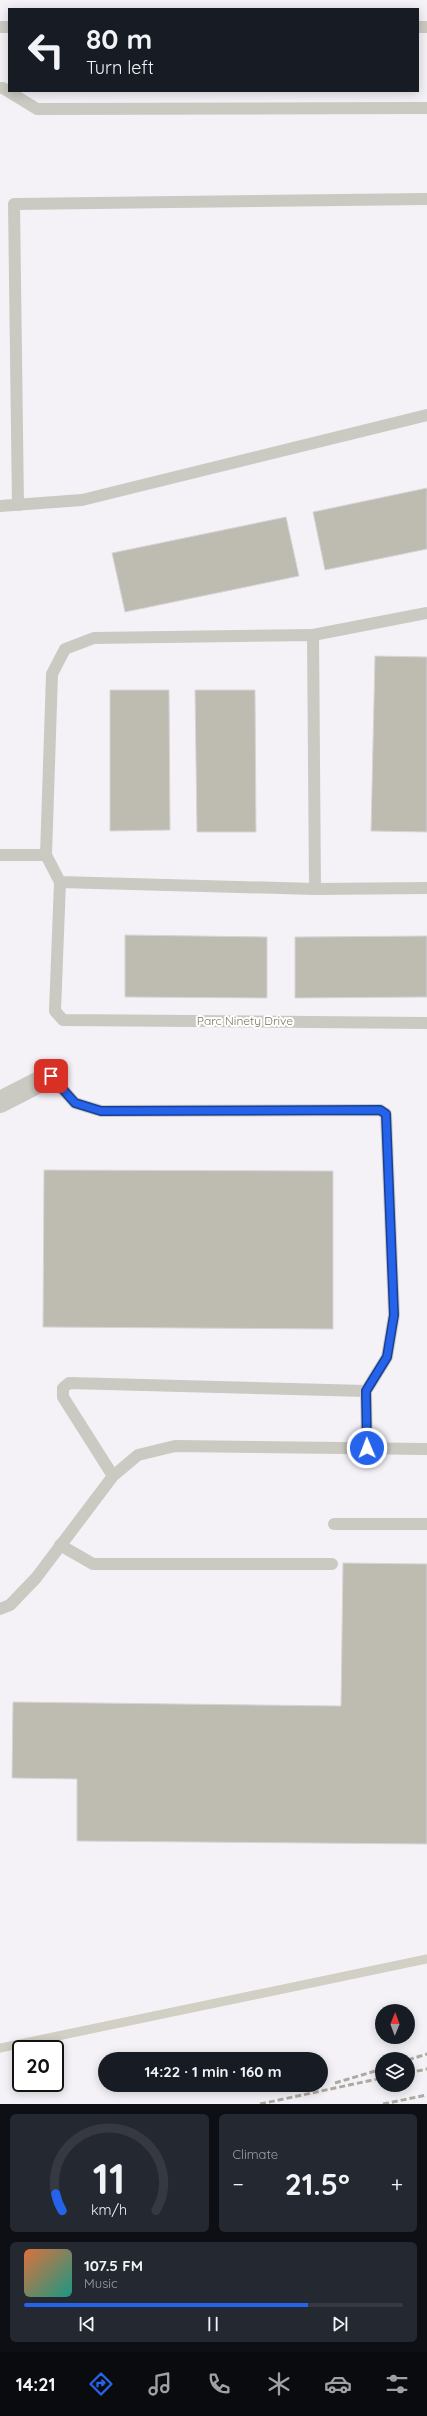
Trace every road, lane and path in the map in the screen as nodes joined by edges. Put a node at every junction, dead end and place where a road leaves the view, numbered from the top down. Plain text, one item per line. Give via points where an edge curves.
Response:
1 (9, 92) edge
2 (427, 108) edge
3 (427, 199) edge
4 (427, 415) edge
5 (18, 505) junction
6 (0, 506) edge
7 (427, 613) edge
8 (313, 635) junction
9 (0, 855) edge
10 (46, 855) junction
11 (60, 882) junction
12 (427, 888) edge
13 (315, 889) junction
14 (427, 1023) edge
15 (51, 1076) joint
16 (0, 1102) edge
17 (366, 1391) junction
18 (367, 1448) junction
19 (427, 1449) edge
20 (113, 1476) junction
21 (334, 1524) dead end
22 (427, 1524) edge
23 (60, 1545) junction
24 (332, 1564) dead end
25 (0, 1609) edge

1 - 2 lane via 37,109
3 - 5 lane via 14,204
4 - 5 lane via 82,500
5 - 6 lane
7 - 8 lane
8 - 10 lane via 94,638 64,649 52,674
8 - 13 lane
9 - 10 lane
10 - 11 lane
11 - 13 lane
11 - 14 lane, Parc Ninety Drive via 55,1011 63,1020
12 - 13 lane
15 - 16 street
15 - 17 lane via 75,1103 101,1111 380,1110 386,1114 394,1315 387,1357
17 - 18 lane
17 - 20 lane via 69,1383 63,1388 63,1397
18 - 19 lane
18 - 20 lane via 175,1446 138,1455
20 - 23 lane
21 - 22 lane
23 - 24 lane via 93,1564
23 - 25 lane via 36,1578 10,1605

